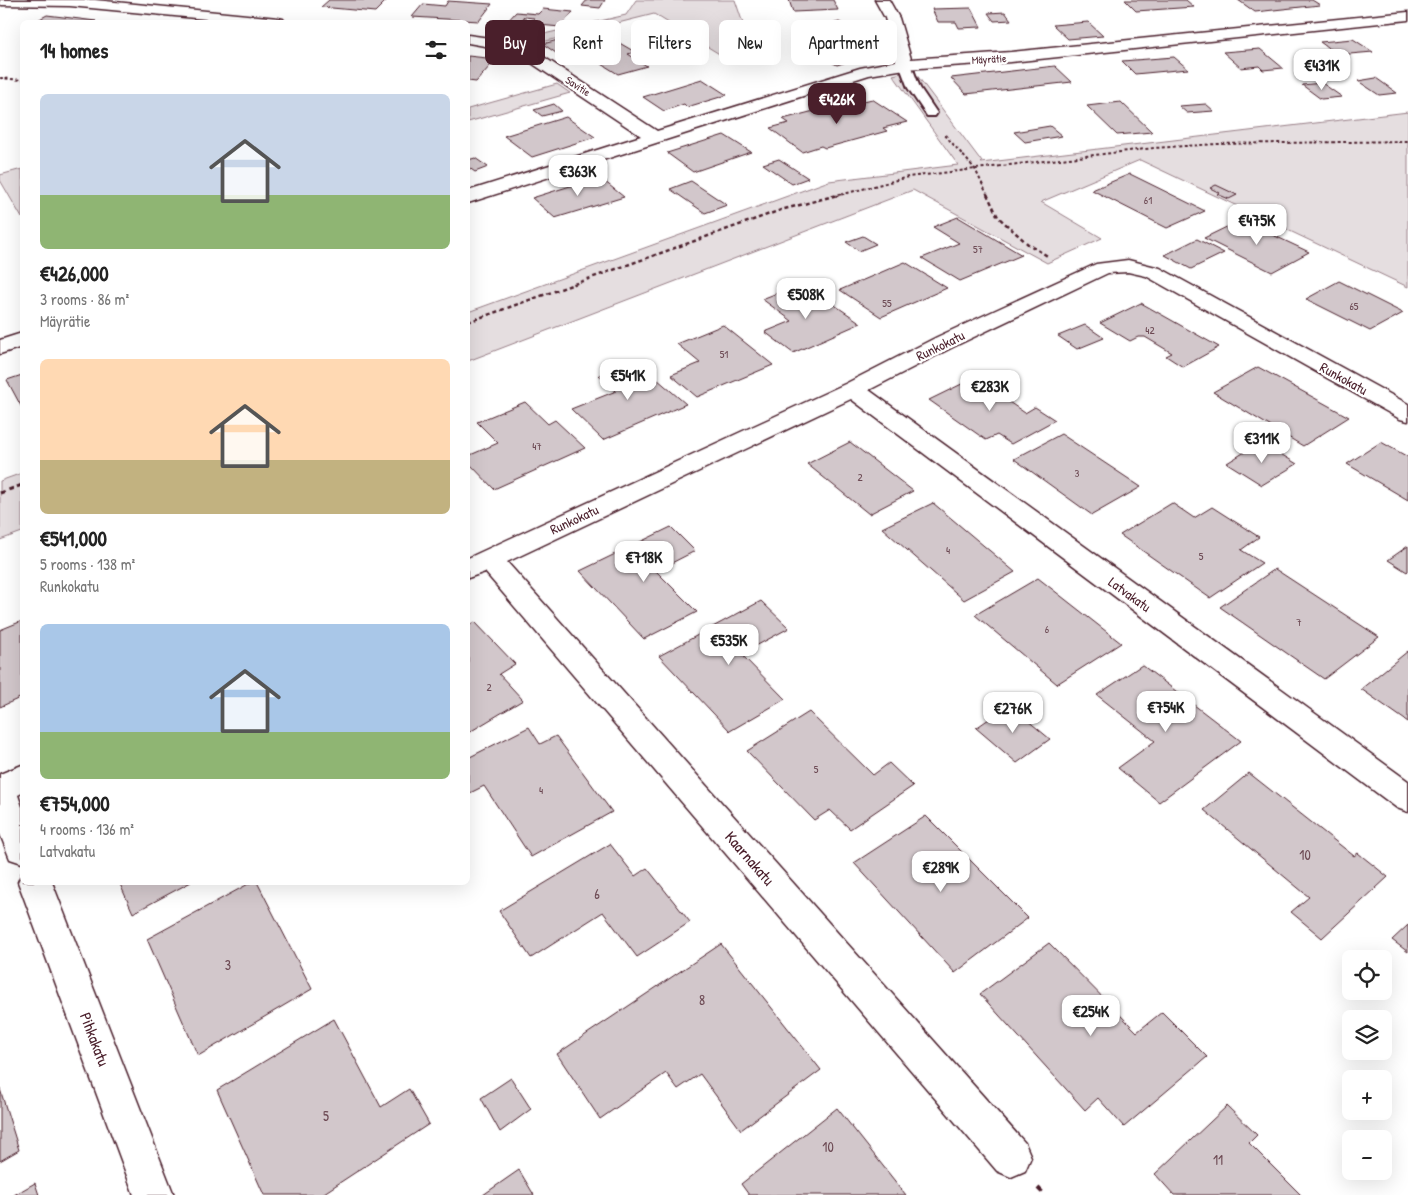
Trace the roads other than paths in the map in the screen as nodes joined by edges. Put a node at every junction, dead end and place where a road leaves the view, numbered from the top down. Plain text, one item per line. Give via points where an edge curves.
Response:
1 (0, 0) edge
2 (15, 0) edge
3 (882, 0) edge
4 (0, 9) edge
5 (1408, 16) edge
6 (257, 20) edge
7 (470, 39) edge
8 (905, 64) junction
9 (930, 114) road end
10 (654, 137) junction
11 (470, 196) edge
12 (20, 341) edge
13 (0, 347) edge
14 (853, 389) junction
15 (1408, 414) edge
16 (478, 564) edge
17 (20, 779) edge
18 (0, 789) edge
19 (1408, 799) edge
20 (20, 844) edge
21 (36, 885) edge
22 (1012, 1157) dead end
23 (154, 1195) edge

1 - 2 street
2 - 4 street
2 - 6 street via 70,2
3 - 8 street via 892,18
5 - 8 street, Mäyrätie via 1021,56
7 - 10 street, Savitie via 511,46 527,53
8 - 9 lane via 914,88
8 - 10 street, Mäyrätie via 866,71
10 - 11 street, Mäyrätie
12 - 13 street
14 - 15 street, Runkokatu via 1103,268 1140,267
14 - 16 street, Runkokatu
14 - 19 street, Latvakatu
16 - 22 street, Kaarnakatu
17 - 18 street
18 - 20 street
21 - 23 street, Pihkakatu

